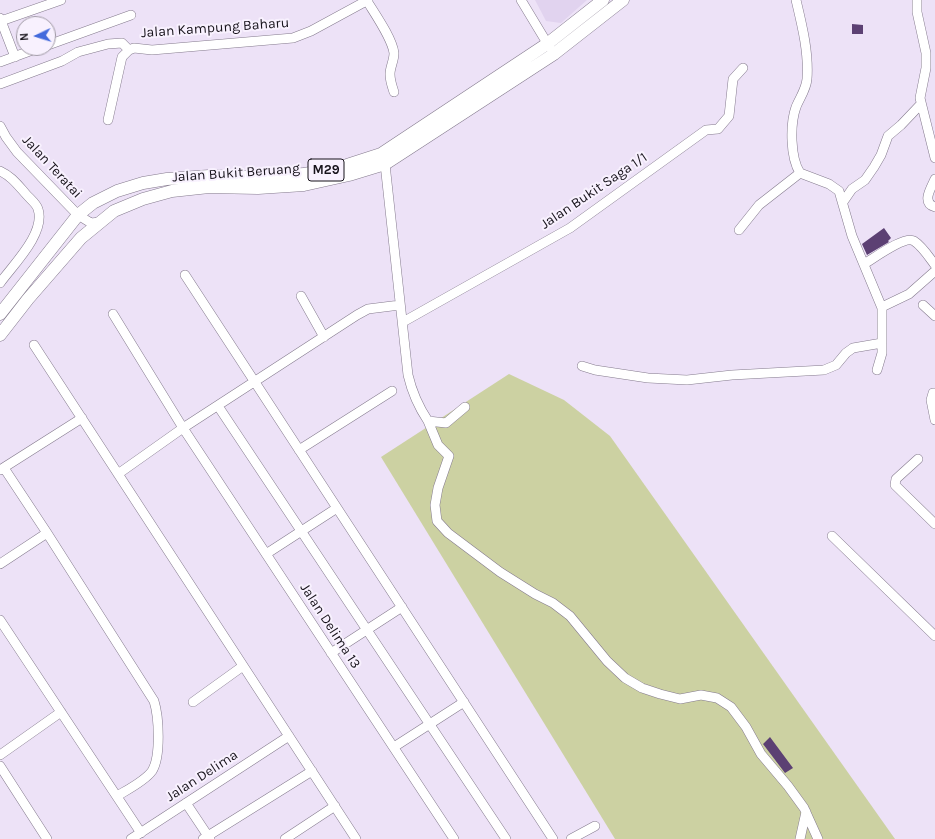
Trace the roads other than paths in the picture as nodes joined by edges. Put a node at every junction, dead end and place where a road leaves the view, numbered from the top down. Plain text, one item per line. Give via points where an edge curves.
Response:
1 (61, 0) edge
2 (367, 0) edge
3 (521, 0) edge
4 (603, 0) edge
5 (623, 0) edge
6 (796, 0) edge
7 (917, 0) edge
8 (131, 15) dead end
9 (1, 19) edge
10 (56, 41) edge
11 (551, 49) junction
12 (128, 50) junction
13 (15, 56) joint
14 (0, 62) edge
15 (743, 68) dead end
16 (0, 84) edge
17 (394, 92) dead end
18 (921, 104) junction
19 (108, 120) dead end
20 (0, 126) edge
21 (3, 138) edge
22 (935, 158) edge
23 (386, 164) junction
24 (0, 171) edge
25 (800, 173) junction
26 (935, 179) edge
27 (843, 202) junction
28 (935, 207) edge
29 (78, 215) junction
30 (100, 222) junction
31 (739, 230) dead end
32 (82, 238) junction
33 (864, 264) junction
34 (935, 265) edge
35 (935, 271) edge
36 (185, 275) dead end
37 (0, 283) edge
38 (301, 296) dead end
39 (400, 305) junction
40 (923, 305) dead end
41 (882, 308) junction
42 (0, 314) edge
43 (113, 314) dead end
44 (935, 316) edge
45 (403, 322) junction
46 (0, 335) edge
47 (324, 337) junction
48 (882, 343) junction
49 (34, 345) dead end
50 (582, 366) dead end
51 (877, 370) dead end
52 (255, 382) junction
53 (392, 391) dead end
54 (935, 393) edge
55 (218, 406) junction
56 (465, 406) dead end
57 (82, 418) junction
58 (935, 420) edge
59 (428, 421) junction
60 (183, 428) junction
61 (299, 450) junction
62 (918, 459) dead end
63 (2, 469) edge
64 (118, 474) junction
65 (337, 508) junction
66 (935, 524) edge
67 (301, 532) junction
68 (48, 533) junction
69 (832, 536) dead end
70 (266, 554) junction
71 (0, 564) edge
72 (402, 607) junction
73 (0, 620) edge
74 (367, 630) junction
75 (935, 636) edge
76 (331, 652) junction
77 (243, 666) junction
78 (193, 702) dead end
79 (464, 702) junction
80 (61, 712) junction
81 (430, 724) junction
82 (289, 736) junction
83 (394, 747) junction
84 (0, 755) edge
85 (0, 766) edge
86 (312, 771) junction
87 (4, 780) edge
88 (117, 796) junction
89 (186, 803) junction
90 (334, 806) junction
91 (806, 812) junction
92 (595, 826) dead end
93 (141, 833) junction
94 (207, 838) edge
95 (47, 839) edge
96 (131, 839) edge
97 (285, 839) edge
98 (356, 839) edge
99 (454, 839) edge
100 (506, 839) edge
101 (553, 839) edge
102 (571, 839) edge
103 (800, 839) edge
104 (818, 839) edge

1 - 9 street
2 - 12 street, Jalan Kampung Baharu via 293,38
2 - 17 street via 394,52 390,74
3 - 11 street
4 - 11 main road, Jalan Bukit Beruang / M29
5 - 11 main road, Jalan Bukit Beruang / M29
6 - 25 street via 808,68 805,90 796,105 792,125 795,163
7 - 18 street via 917,12 926,53
8 - 10 street
9 - 13 street
11 - 23 main road, Jalan Bukit Beruang / M29
11 - 29 main road, Jalan Bukit Beruang / M29 via 381,154 347,165 304,174 209,176 143,183 117,191 93,203
12 - 16 street via 122,44 108,44 78,52 62,61
12 - 19 street via 122,57
13 - 14 street
15 - 45 street, Jalan Bukit Saga 1/1 via 733,79 729,116 718,129 706,130 570,228
18 - 22 street
18 - 27 street via 888,136 874,167
20 - 21 street, Jalan Teratai
21 - 29 street, Jalan Teratai
23 - 30 main road, Jalan Bukit Beruang / M29 via 304,184 172,191 114,211
23 - 39 street
24 - 37 street via 8,174 38,208 40,219 33,240
25 - 27 street via 829,184 839,191
25 - 31 street via 759,205
26 - 28 street via 928,198 930,206
27 - 33 street via 852,236
29 - 30 street via 91,223
29 - 32 street via 84,227
29 - 42 main road, Jalan Bukit Beruang / M29
30 - 32 main road, Jalan Bukit Beruang / M29
32 - 46 main road, Jalan Bukit Beruang / M29
33 - 34 street via 908,239 913,240
33 - 41 street
35 - 41 street via 908,294
36 - 52 street
38 - 47 street
39 - 45 street
39 - 47 street via 368,309
40 - 44 street
41 - 48 street
43 - 60 street, Jalan Delima 13
45 - 59 street via 412,392
47 - 52 street
48 - 50 street via 853,348 836,365 824,370 687,380 648,378
48 - 51 street via 882,354
49 - 57 street
52 - 55 street
52 - 61 street
53 - 61 street
54 - 58 street via 931,400
55 - 60 street
55 - 67 street
56 - 59 street via 446,423
57 - 63 street
57 - 64 street
59 - 91 street via 438,445 449,456 435,505 437,521 448,533 500,572 570,616 625,678 642,688 660,694 680,699 701,696 717,698 731,708 746,727 761,754
60 - 64 street
60 - 70 street, Jalan Delima 13
61 - 65 street
62 - 66 street via 896,479 895,485
63 - 68 street
64 - 77 street
65 - 67 street
65 - 72 street
67 - 70 street
67 - 74 street
68 - 71 street
68 - 88 street via 150,693 157,711 157,755 154,767 147,776
69 - 75 street
70 - 76 street, Jalan Delima 13
72 - 74 street
72 - 79 street
73 - 80 street
74 - 76 street
74 - 81 street
76 - 83 street, Jalan Delima 13
77 - 78 street
77 - 82 street
79 - 81 street
79 - 101 street
80 - 84 street
80 - 88 street
81 - 83 street
81 - 100 street
82 - 86 street
82 - 89 street, Jalan Delima
83 - 99 street, Jalan Delima 13
85 - 87 street
86 - 90 street
86 - 94 street
87 - 95 street
88 - 93 street
89 - 93 street, Jalan Delima
89 - 94 street
90 - 97 street
90 - 98 street
91 - 103 street
91 - 104 street
92 - 102 street
93 - 96 street, Jalan Delima

